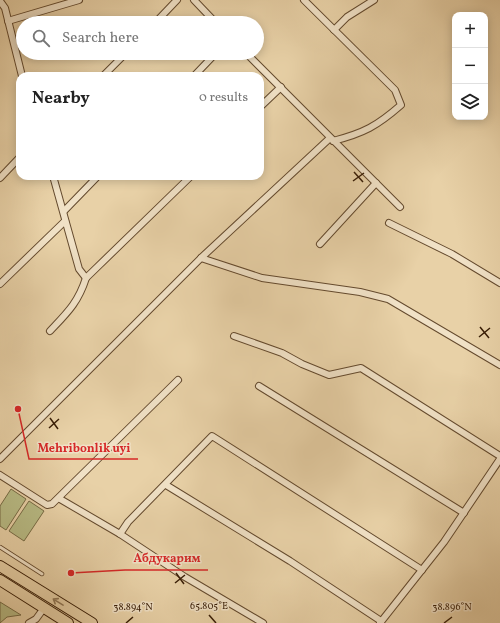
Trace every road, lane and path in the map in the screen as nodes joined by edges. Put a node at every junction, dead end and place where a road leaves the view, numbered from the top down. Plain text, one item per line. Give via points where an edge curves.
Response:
1 (79, 0) edge
2 (177, 0) edge
3 (194, 0) edge
4 (304, 0) edge
5 (374, 0) edge
6 (0, 1) edge
7 (25, 16) edge
8 (162, 16) edge
9 (209, 16) edge
10 (16, 19) edge
11 (8, 21) junction
12 (334, 30) junction
13 (16, 52) edge
14 (18, 60) edge
15 (119, 60) edge
16 (209, 60) edge
17 (253, 60) edge
18 (21, 72) edge
19 (107, 72) edge
20 (198, 72) edge
21 (281, 87) junction
22 (264, 103) edge
23 (331, 139) junction
24 (16, 161) edge
25 (0, 178) edge
26 (54, 180) edge
27 (94, 180) edge
28 (187, 180) edge
29 (376, 183) junction
30 (400, 207) dead end
31 (64, 211) junction
32 (65, 221) junction
33 (389, 223) dead end
34 (320, 244) dead end
35 (201, 258) junction
36 (86, 278) junction
37 (500, 283) edge
38 (0, 284) edge
39 (50, 331) dead end
40 (234, 336) dead end
41 (500, 365) edge
42 (178, 380) dead end
43 (259, 386) dead end
44 (500, 458) edge
45 (0, 459) edge
46 (0, 475) edge
47 (166, 485) junction
48 (60, 499) junction
49 (464, 513) junction
50 (120, 534) junction
51 (0, 547) edge
52 (0, 566) edge
53 (422, 570) junction
54 (42, 574) dead end
55 (0, 580) edge
56 (44, 608) junction
57 (381, 622) edge
58 (29, 623) edge
59 (68, 623) edge
60 (92, 623) edge
61 (263, 623) edge

1 - 7 street
2 - 8 street
3 - 9 street
4 - 12 street
5 - 12 street via 347,17
6 - 11 street via 5,8
10 - 11 street
11 - 13 street
12 - 23 street via 395,90 401,105 378,125 352,136
14 - 18 street
15 - 19 street
16 - 20 street
17 - 21 street
21 - 22 street
21 - 23 street
23 - 29 street
23 - 35 street
24 - 25 street
26 - 31 street
27 - 31 street
28 - 36 street
29 - 30 street
29 - 34 street
31 - 32 street
32 - 36 street via 79,270
32 - 38 street
33 - 37 street via 452,254
35 - 41 street via 262,278 360,292 388,299
35 - 45 street
36 - 39 street via 81,295
40 - 44 street via 282,352 329,375 361,368
42 - 48 street
43 - 49 street
44 - 49 street
46 - 48 street via 47,505
47 - 50 street via 128,522
47 - 53 street via 212,436
47 - 57 street via 290,561
48 - 50 street
49 - 53 street
50 - 61 street via 185,577
51 - 54 lane
60 -> 52 highway
53 - 57 street
55 - 56 highway
56 - 58 street via 36,619
56 - 59 highway

